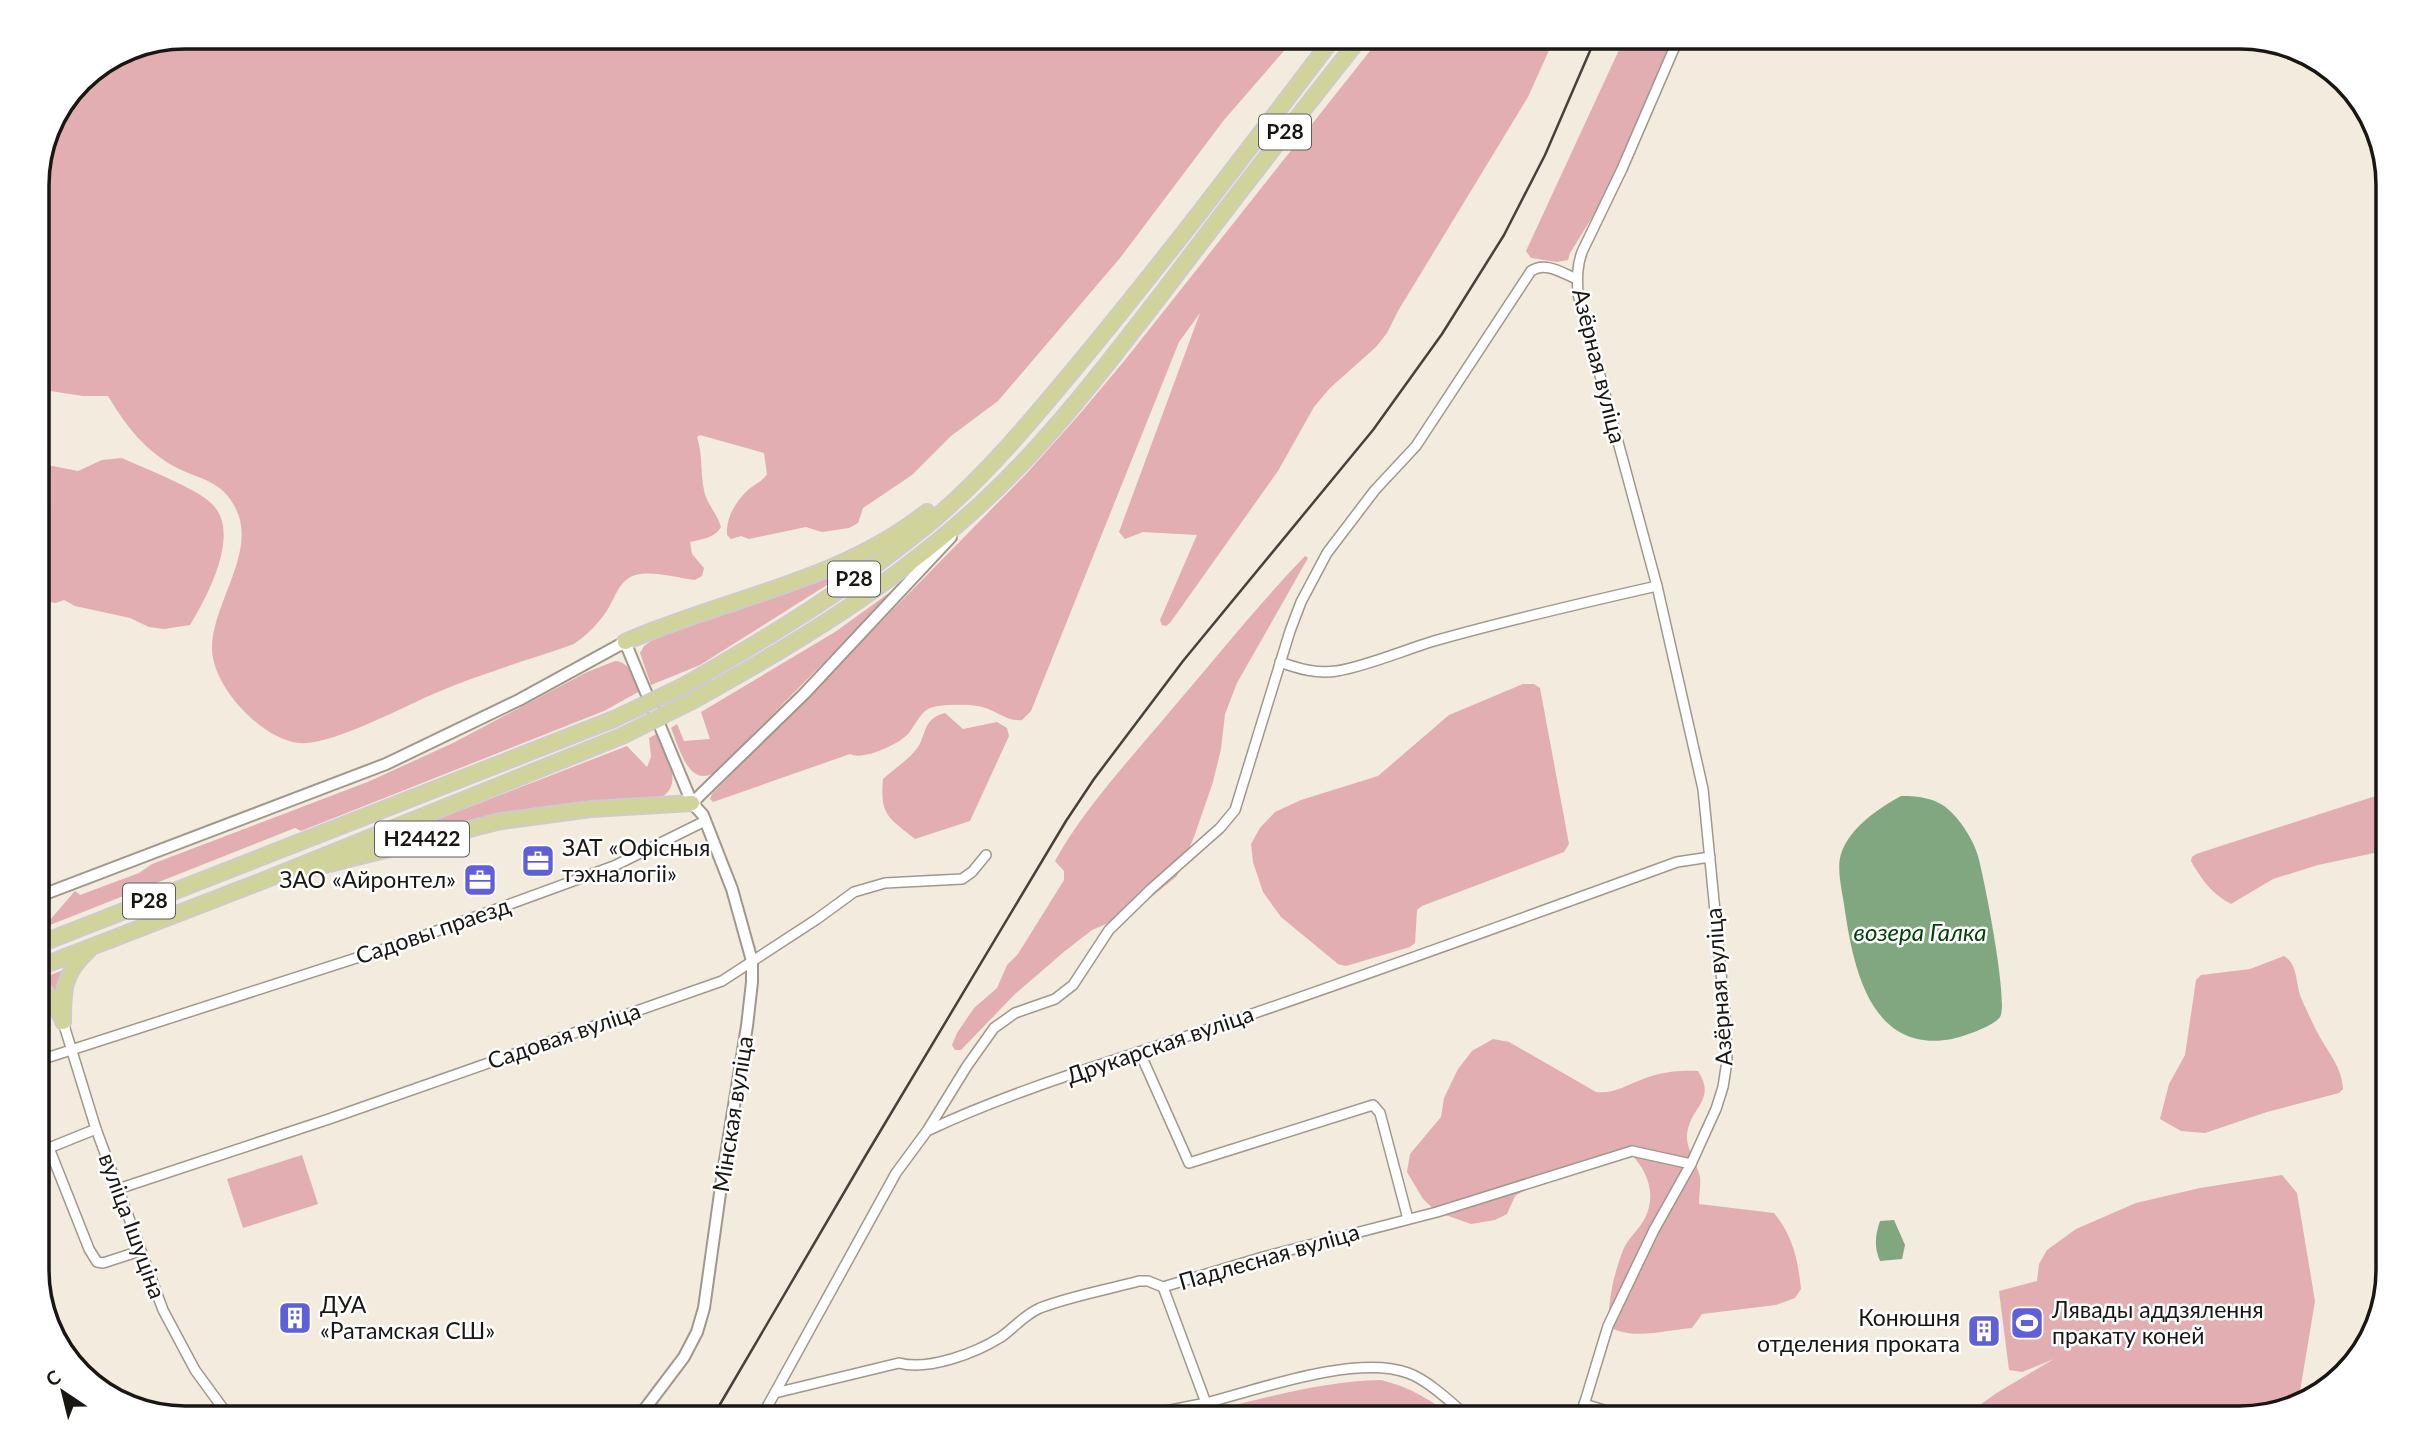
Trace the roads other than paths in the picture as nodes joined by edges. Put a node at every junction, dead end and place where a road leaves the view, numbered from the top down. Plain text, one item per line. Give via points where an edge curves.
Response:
1 (1325, 49) edge
2 (1352, 49) edge
3 (1674, 49) edge
4 (1577, 279) junction
5 (1004, 450) junction
6 (986, 500) junction
7 (1657, 586) junction
8 (625, 642) junction
9 (1280, 662) junction
10 (692, 803) junction
11 (705, 821) junction
12 (986, 855) dead end
13 (1710, 857) junction
14 (257, 883) junction
15 (49, 892) edge
16 (49, 940) edge
17 (102, 942) junction
18 (752, 961) junction
19 (49, 963) edge
20 (49, 996) edge
21 (63, 1021) junction
22 (71, 1051) junction
23 (1140, 1053) junction
24 (49, 1057) edge
25 (96, 1129) junction
26 (927, 1131) junction
27 (49, 1148) joint
28 (1690, 1164) junction
29 (118, 1189) junction
30 (1408, 1219) junction
31 (140, 1251) junction
32 (1163, 1287) junction
33 (775, 1393) junction
34 (1206, 1403) junction
35 (1584, 1404) joint
36 (221, 1406) edge
37 (647, 1406) edge
38 (768, 1406) edge
39 (1191, 1406) edge
40 (1453, 1406) edge
41 (1591, 1406) edge

1 - 5 highway, Р28 via 1123,310
2 - 6 highway, Р28 via 1117,351
3 - 4 street, Азёрная вуліца via 1582,252
4 - 7 street, Азёрная вуліца
4 - 9 street via 1545,266 1531,271 1416,446 1327,553 1301,602
5 - 8 highway via 913,524 877,546 803,580
5 - 16 highway, Р28, bridge via 957,498 888,556 806,613 685,685 614,719
6 - 10 street via 804,694
6 - 14 highway, Р28, bridge via 937,543 838,616 692,701 622,736
7 - 9 street via 1543,612 1338,671 1300,669
7 - 13 street, Азёрная вуліца via 1703,789
8 - 10 street, Мінская вуліца
8 - 15 street via 386,764
9 - 26 street via 1235,810 1109,930 1073,985 1055,999 1015,1013 994,1028
10 - 11 street, Мінская вуліца
10 - 14 highway, Н24422 via 591,809 501,821
11 - 18 street, Мінская вуліца via 732,889
11 - 22 street, Садовы праезд via 614,866 412,940
12 - 18 street, Садовая вуліца via 962,879 885,883 854,892
13 - 23 street, Друкарская вуліца via 1677,862
13 - 28 street, Азёрная вуліца via 1727,1060 1716,1110
14 - 17 highway, Р28
17 - 19 highway, Р28
17 - 21 highway via 67,975
18 - 29 street, Садовая вуліца via 709,985
18 - 37 street, Мінская вуліца via 747,1026 704,1308 684,1357
20 - 21 highway
21 - 22 street, вуліца Ішуціна
22 - 24 street
22 - 25 street, вуліца Ішуціна
23 - 26 street, Друкарская вуліца via 970,1111
23 - 30 street via 1189,1163 1373,1105 1380,1113
25 - 27 street
25 - 29 street, вуліца Ішуціна
26 - 33 street, Друкарская вуліца via 896,1173
27 - 31 street via 97,1262
28 - 30 street, Падлесная вуліца via 1633,1151
28 - 35 street, Азёрная вуліца via 1608,1325
29 - 31 street, вуліца Ішуціна
30 - 32 street, Падлесная вуліца
31 - 36 street, вуліца Ішуціна via 163,1310 195,1370
32 - 33 street, Падлесная вуліца via 1139,1281 1039,1309 1002,1336 962,1356 913,1367 900,1363
32 - 34 street
33 - 38 street, Друкарская вуліца
34 - 39 street
34 - 40 street via 1327,1371 1362,1368 1409,1373
35 - 41 street

